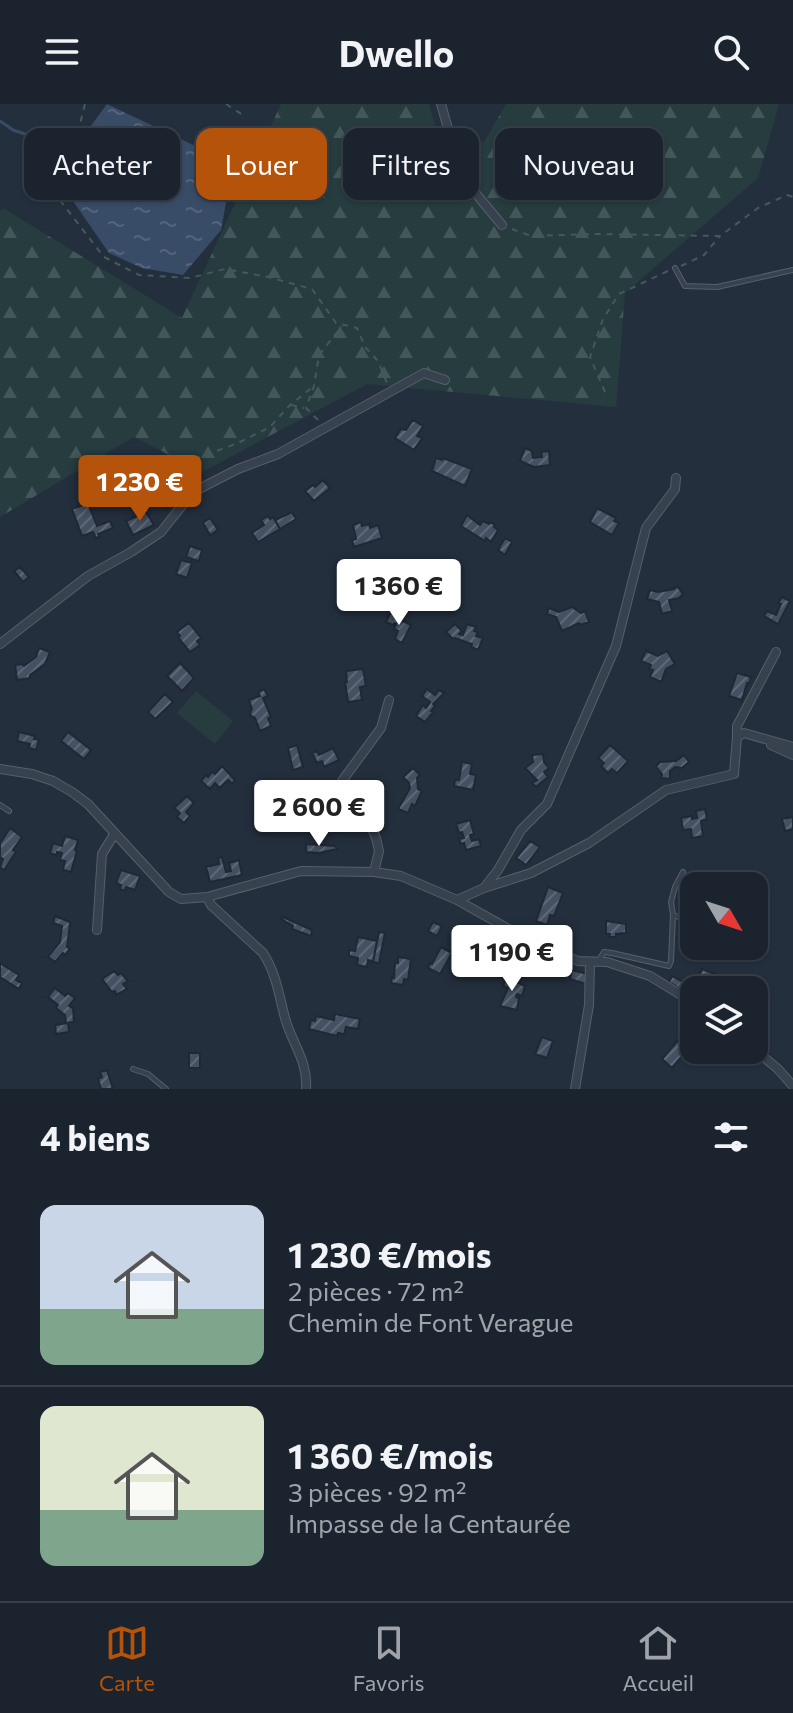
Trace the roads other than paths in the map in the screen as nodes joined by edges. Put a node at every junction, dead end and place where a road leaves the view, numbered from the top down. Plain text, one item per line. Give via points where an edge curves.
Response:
1 (441, 104) edge
2 (502, 225) road end
3 (675, 268) road end
4 (793, 270) edge
5 (445, 380) dead end
6 (676, 478) dead end
7 (0, 644) edge
8 (776, 652) dead end
9 (389, 700) dead end
10 (741, 735) junction
11 (793, 747) edge
12 (793, 755) edge
13 (0, 769) edge
14 (0, 805) edge
15 (9, 811) dead end
16 (115, 833) junction
17 (374, 872) junction
18 (680, 878) edge
19 (484, 888) junction
20 (207, 897) junction
21 (457, 900) junction
22 (673, 915) junction
23 (680, 917) edge
24 (97, 930) dead end
25 (594, 962) junction
26 (680, 994) edge
27 (768, 1061) edge
28 (133, 1069) dead end
29 (778, 1069) junction
30 (793, 1069) edge
31 (793, 1086) edge
32 (166, 1089) edge
33 (306, 1089) edge
34 (575, 1089) edge

1 - 2 street via 450,155
3 - 4 lane via 685,286 717,287
5 - 7 street via 424,373 278,454 193,492 161,532 88,576
6 - 19 street via 675,489 646,528 616,646 547,804 521,830
8 - 10 street via 737,726
9 - 17 street via 381,728 342,781 362,805 376,838
10 - 11 street
10 - 12 street
10 - 19 street via 734,774 666,790 589,843 531,873
13 - 16 street via 53,781 88,804
14 - 15 lane
16 - 20 street via 169,892 181,899
16 - 24 street via 102,854
17 - 20 street via 301,871
17 - 21 street via 401,876
18 - 22 lane via 671,902
19 - 21 street
20 - 33 street via 263,953 274,972 285,1019 303,1060
21 - 25 street via 530,941 578,961
22 - 23 lane
22 - 25 lane via 669,966 604,952
25 - 26 street via 650,976
25 - 34 street
27 - 29 street
28 - 32 lane
29 - 30 street
29 - 31 street

